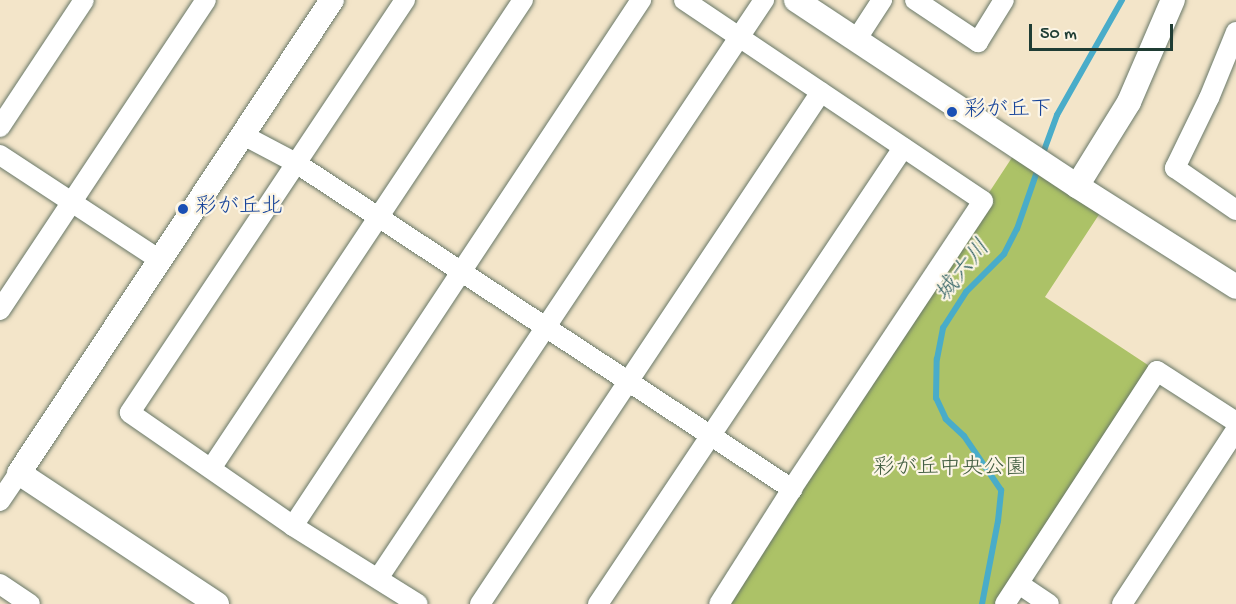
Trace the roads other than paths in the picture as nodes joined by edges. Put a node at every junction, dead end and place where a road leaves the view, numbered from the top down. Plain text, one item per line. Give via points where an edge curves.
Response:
1 (84, 0) edge
2 (206, 0) edge
3 (332, 0) edge
4 (405, 0) edge
5 (523, 0) edge
6 (641, 0) edge
7 (684, 0) edge
8 (764, 0) edge
9 (796, 0) edge
10 (882, 0) edge
11 (915, 0) edge
12 (1004, 0) edge
13 (1173, 0) edge
14 (1236, 32) edge
15 (738, 35) junction
16 (856, 40) junction
17 (821, 92) junction
18 (0, 127) edge
19 (243, 135) junction
20 (903, 148) junction
21 (0, 154) edge
22 (296, 163) junction
23 (1077, 186) junction
24 (71, 202) junction
25 (1236, 210) edge
26 (378, 218) junction
27 (160, 260) junction
28 (461, 273) junction
29 (1236, 287) edge
30 (0, 310) edge
31 (545, 327) junction
32 (629, 382) junction
33 (1236, 422) edge
34 (1236, 430) edge
35 (710, 437) junction
36 (212, 467) junction
37 (19, 473) junction
38 (792, 489) junction
39 (0, 501) edge
40 (293, 526) junction
41 (379, 578) junction
42 (0, 584) edge
43 (1019, 584) junction
44 (30, 604) edge
45 (217, 604) edge
46 (418, 604) edge
47 (480, 604) edge
48 (598, 604) edge
49 (719, 604) edge
50 (1005, 604) edge
51 (1048, 604) edge
52 (1122, 604) edge

1 - 18 street
2 - 24 street
3 - 19 street
4 - 22 street
5 - 26 street
6 - 28 street
7 - 15 street
8 - 15 street
9 - 16 street
10 - 16 street
11 - 12 street via 978,42
13 - 23 street via 1129,102
14 - 25 street via 1175,168
15 - 17 street
15 - 31 street
16 - 23 street
17 - 20 street
17 - 32 street
19 - 22 street
19 - 27 street
20 - 35 street
20 - 38 street via 983,201
21 - 24 street
22 - 26 street
22 - 36 street via 130,413
23 - 29 street
24 - 27 street
24 - 30 street
26 - 28 street
26 - 36 street
27 - 37 street
28 - 31 street
28 - 40 street
31 - 32 street
31 - 41 street
32 - 35 street
32 - 47 street
33 - 43 street via 1157,371
34 - 52 street
35 - 38 street
35 - 48 street
36 - 40 street
37 - 39 street
37 - 45 street
38 - 49 street
40 - 41 street
41 - 46 street
42 - 44 street
43 - 50 street
43 - 51 street

